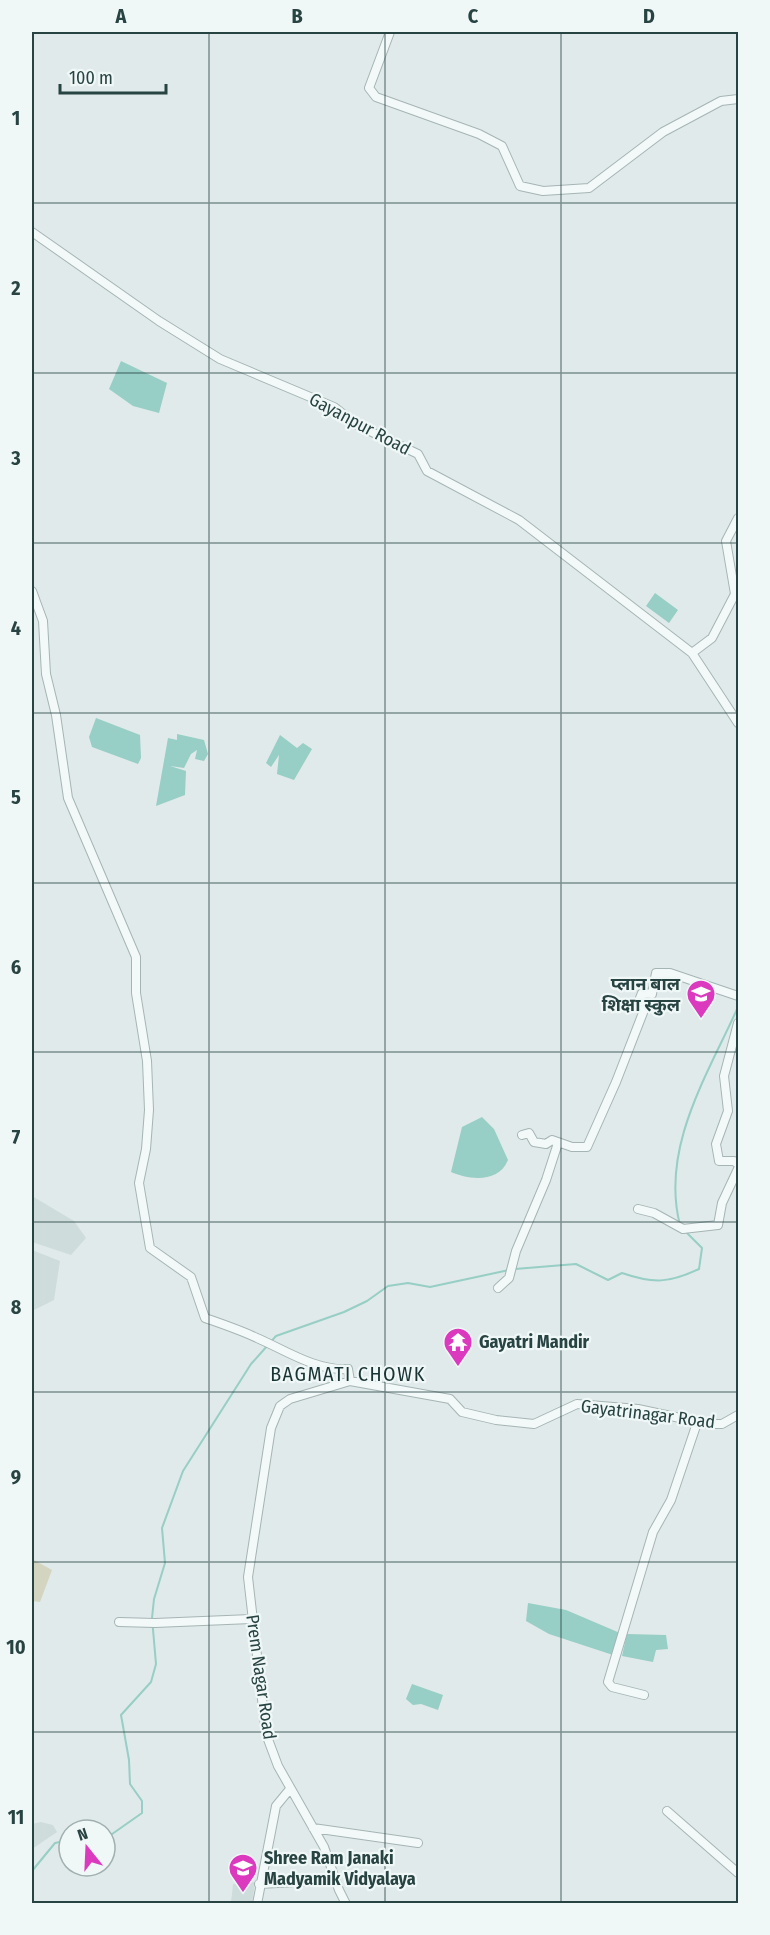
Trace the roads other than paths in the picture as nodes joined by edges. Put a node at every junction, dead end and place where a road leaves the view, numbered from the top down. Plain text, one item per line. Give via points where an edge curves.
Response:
1 (390, 32) edge
2 (738, 99) edge
3 (32, 232) edge
4 (738, 518) edge
5 (32, 591) edge
6 (692, 653) junction
7 (738, 723) edge
8 (738, 996) edge
9 (738, 1023) edge
10 (522, 1135) dead end
11 (558, 1143) junction
12 (738, 1164) edge
13 (738, 1169) edge
14 (638, 1209) dead end
15 (498, 1288) dead end
16 (350, 1381) junction
17 (738, 1415) edge
18 (697, 1423) junction
19 (248, 1577) joint
20 (251, 1619) junction
21 (119, 1622) dead end
22 (644, 1695) dead end
23 (290, 1789) junction
24 (667, 1811) dead end
25 (313, 1828) junction
26 (418, 1843) dead end
27 (738, 1873) edge
28 (335, 1880) junction
29 (259, 1884) junction
30 (257, 1904) edge
31 (346, 1904) edge

1 - 2 street via 369,88 376,97 502,146 520,186 543,191 589,188 663,132 721,101
3 - 6 street, Gayanpur Road via 220,359 334,407 357,425 418,454 427,471 519,520
4 - 6 street via 726,541 735,594 712,638
5 - 16 street via 43,621 46,674 68,798 136,957 148,1110 139,1182 150,1248 190,1276 205,1317 336,1370 348,1369
6 - 7 street, Gayanpur Road
8 - 11 street via 670,973 656,973 652,994 642,993 640,998 646,1005 587,1147
9 - 12 street via 724,1076 727,1118 716,1143 719,1161
10 - 11 street via 529,1133 534,1142
11 - 15 street via 509,1278
13 - 14 street via 722,1203 717,1225 683,1229
16 - 18 street, Gayatrinagar Road via 450,1399 462,1412 496,1420 534,1424 577,1404 638,1409
16 - 19 street, Gayatrinagar Road via 290,1399 280,1406 271,1428
17 - 18 street, Gayatrinagar Road via 722,1424
18 - 22 street via 671,1500 653,1532 608,1682 612,1687
19 - 20 street, Prem Nagar Road
20 - 21 street
20 - 23 street, Prem Nagar Road via 266,1734
23 - 25 street, Prem Nagar Road
23 - 29 street via 276,1806
24 - 27 street
25 - 26 street
25 - 28 street, Prem Nagar Road
28 - 29 street
28 - 31 street, Prem Nagar Road
29 - 30 street

